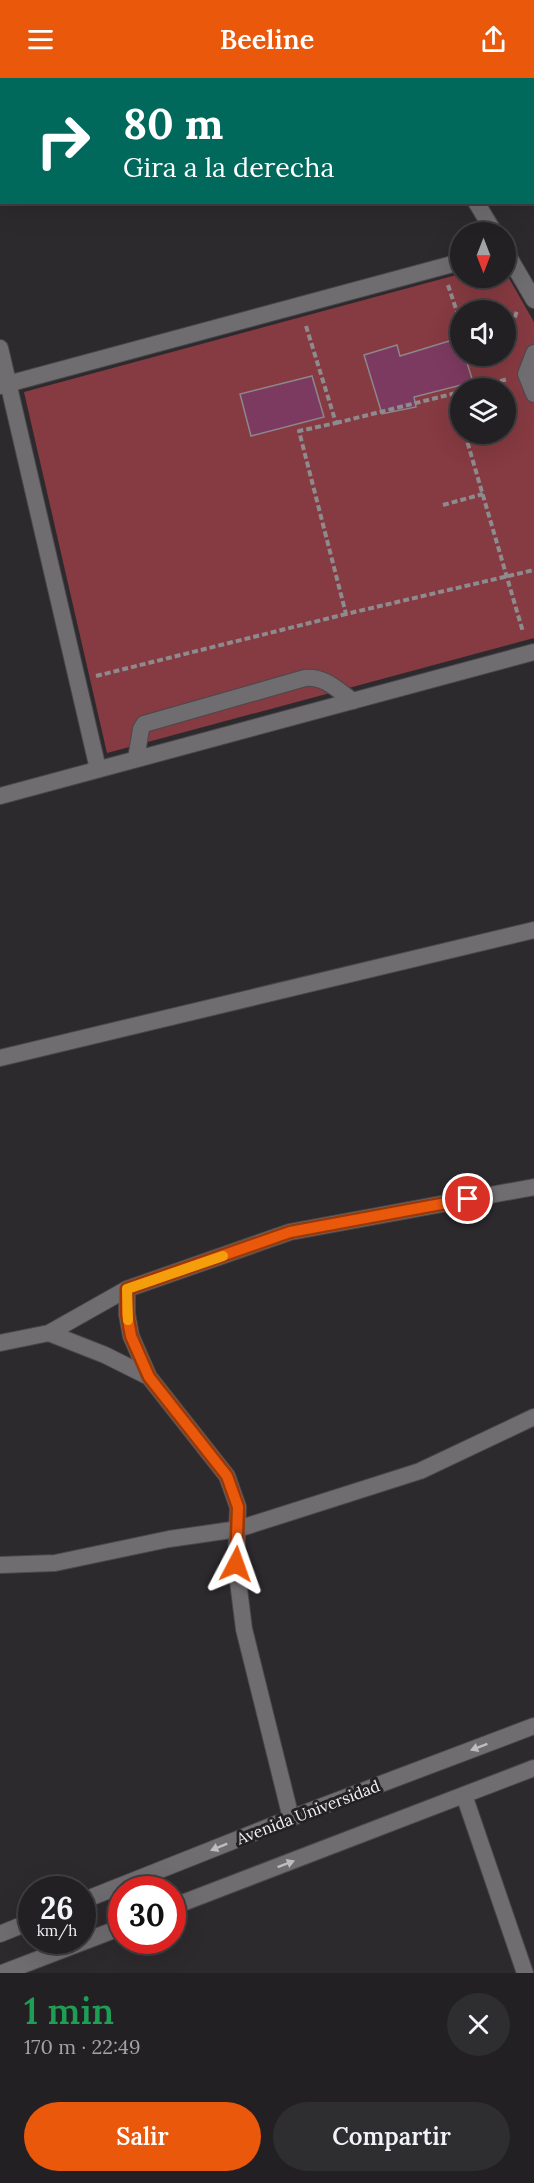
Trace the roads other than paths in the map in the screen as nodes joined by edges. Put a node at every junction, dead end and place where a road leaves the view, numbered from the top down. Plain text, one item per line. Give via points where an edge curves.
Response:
1 (477, 204) edge
2 (488, 222) edge
3 (450, 265) edge
4 (516, 278) edge
5 (526, 303) edge
6 (0, 348) edge
7 (534, 353) edge
8 (5, 385) edge
9 (534, 394) edge
10 (534, 652) edge
11 (354, 701) junction
12 (136, 759) junction
13 (98, 770) junction
14 (0, 796) edge
15 (534, 930) edge
16 (0, 1058) edge
17 (534, 1187) edge
18 (127, 1289) junction
19 (49, 1333) junction
20 (0, 1343) edge
21 (149, 1377) junction
22 (534, 1418) edge
23 (238, 1529) junction
24 (0, 1565) edge
25 (534, 1726) edge
26 (534, 1768) edge
27 (464, 1795) junction
28 (291, 1818) junction
29 (96, 1895) edge
30 (186, 1902) edge
31 (18, 1927) edge
32 (108, 1932) edge
33 (0, 1934) edge
34 (2, 1973) edge
35 (525, 1973) edge

1 - 2 street
3 - 8 street
4 - 5 street
6 - 8 street
7 - 9 street via 526,374
8 - 13 street
10 - 11 street
11 - 12 street
11 - 12 street via 320,678 305,678 144,724
12 - 13 street
13 - 14 street
15 - 16 street
17 - 18 street via 290,1232
18 - 19 street
18 - 21 street via 131,1336
19 - 20 street
19 - 21 street
21 - 23 street via 227,1476 238,1507
22 - 23 street via 420,1471
23 - 24 street via 56,1563
23 - 28 street via 236,1564 244,1629
25 -> 28 street, Avenida Universidad
26 - 27 street
30 -> 27 street
27 - 35 street
28 -> 29 street, Avenida Universidad
31 - 33 street
32 - 34 street

